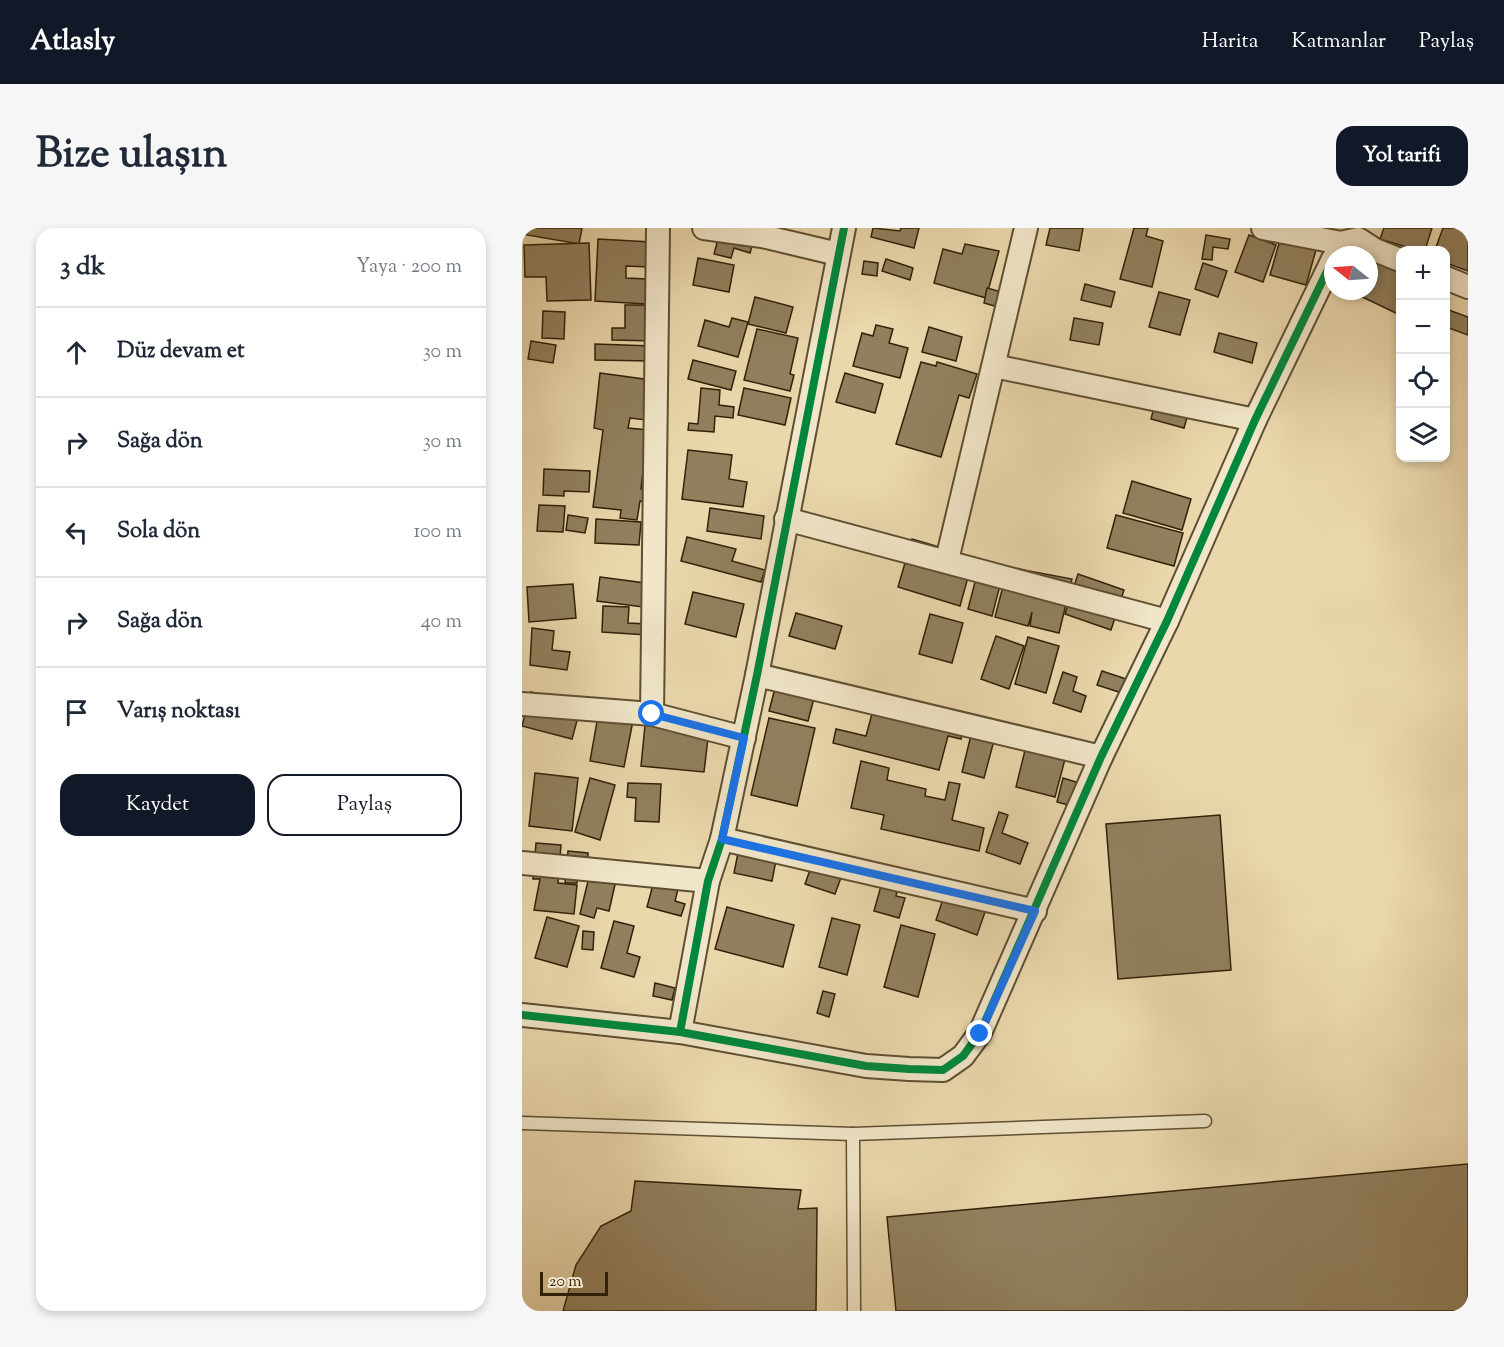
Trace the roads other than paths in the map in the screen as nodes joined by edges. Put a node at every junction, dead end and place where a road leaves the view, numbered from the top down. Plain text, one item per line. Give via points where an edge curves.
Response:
1 (658, 228) edge
2 (704, 228) edge
3 (844, 228) edge
4 (1026, 228) edge
5 (1263, 228) edge
6 (1346, 245) edge
7 (837, 254) junction
8 (1396, 258) edge
9 (1450, 280) edge
10 (1468, 287) edge
11 (994, 366) junction
12 (1255, 420) junction
13 (786, 519) junction
14 (947, 560) junction
15 (1167, 621) junction
16 (757, 675) junction
17 (522, 704) edge
18 (652, 714) junction
19 (744, 738) junction
20 (1101, 757) junction
21 (722, 839) junction
22 (522, 863) edge
23 (708, 881) junction
24 (1035, 911) junction
25 (522, 1015) edge
26 (680, 1032) junction
27 (1205, 1121) dead end
28 (522, 1123) edge
29 (853, 1134) junction
30 (854, 1311) edge

1 - 18 street
2 - 7 street via 762,236
3 - 7 street
4 - 11 street
5 - 6 street
6 - 8 street
6 - 12 street
7 - 13 street
9 - 10 street
11 - 12 street
11 - 14 street
12 - 15 street
13 - 14 street
13 - 16 street
14 - 15 street
15 - 20 street
16 - 19 street
16 - 20 street
17 - 18 street
18 - 19 street
19 - 21 street
20 - 24 street
21 - 23 street
21 - 24 street
22 - 23 street
23 - 26 street
24 - 26 street via 980,1034 963,1056 943,1070 866,1066
25 - 26 street
27 - 29 lane
28 - 29 lane
29 - 30 lane

